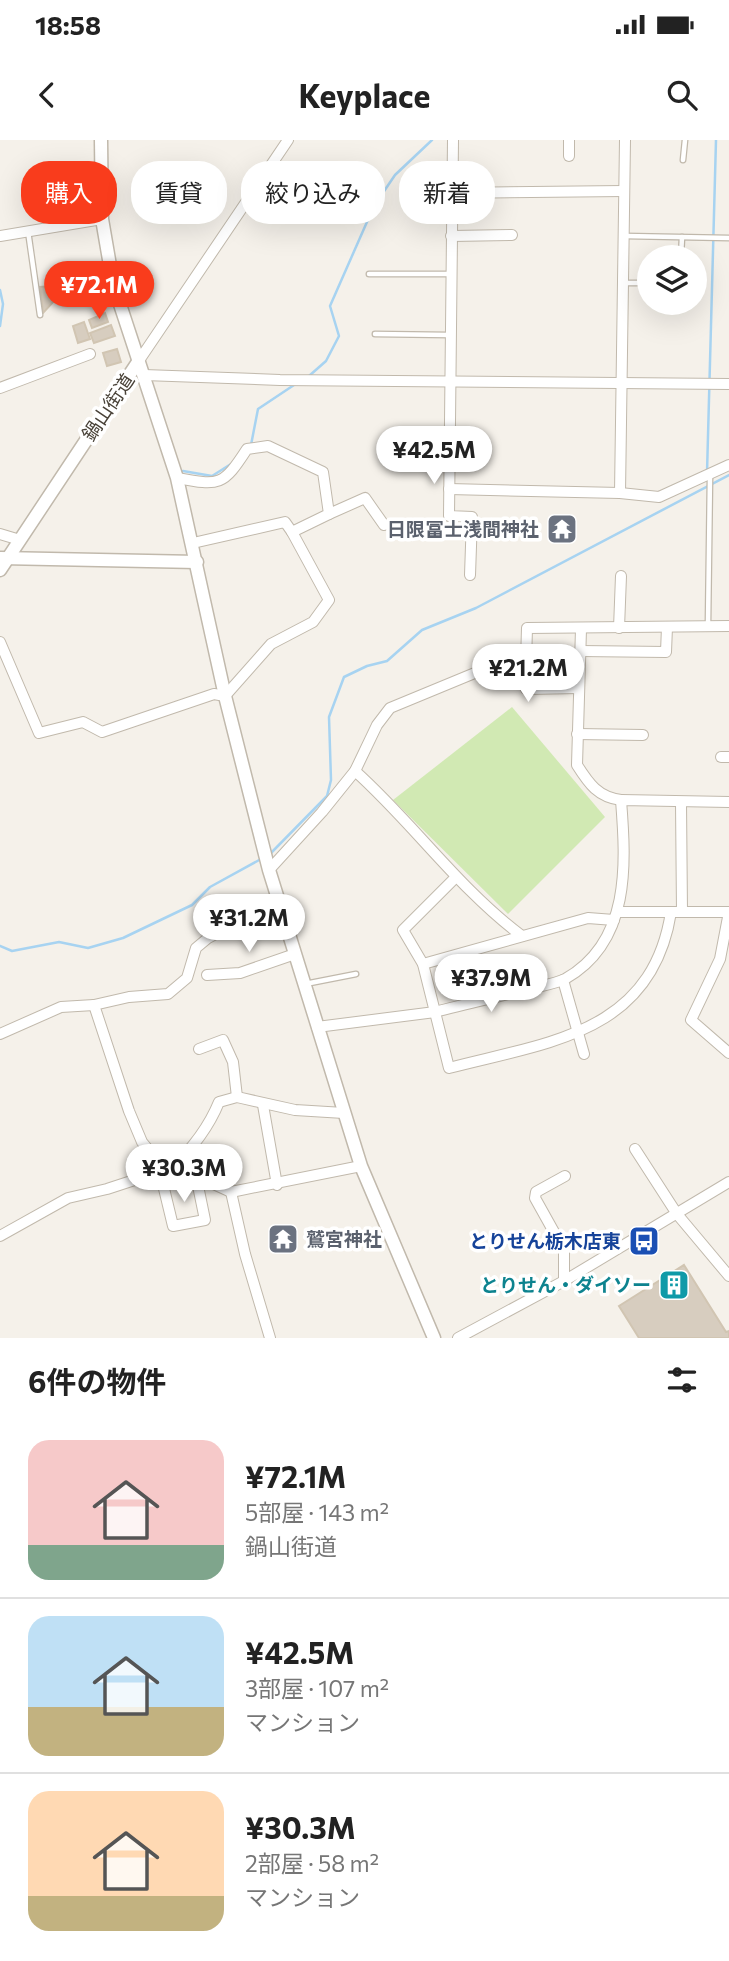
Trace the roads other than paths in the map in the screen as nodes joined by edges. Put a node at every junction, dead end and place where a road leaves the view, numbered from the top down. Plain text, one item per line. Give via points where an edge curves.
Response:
1 (101, 140) edge
2 (288, 140) edge
3 (453, 140) edge
4 (569, 140) edge
5 (625, 140) edge
6 (684, 140) edge
7 (569, 156) dead end
8 (683, 160) dead end
9 (101, 161) edge
10 (274, 161) edge
11 (453, 161) edge
12 (624, 191) junction
13 (495, 192) edge
14 (241, 209) edge
15 (68, 224) edge
16 (103, 224) edge
17 (451, 224) edge
18 (28, 230) junction
19 (512, 235) dead end
20 (0, 236) edge
21 (451, 236) junction
22 (624, 236) junction
23 (682, 237) junction
24 (729, 238) edge
25 (682, 245) edge
26 (369, 274) dead end
27 (451, 274) junction
28 (623, 283) junction
29 (637, 283) edge
30 (40, 315) dead end
31 (375, 334) dead end
32 (450, 335) junction
33 (90, 354) dead end
34 (138, 362) junction
35 (144, 375) junction
36 (450, 382) junction
37 (621, 383) junction
38 (729, 384) edge
39 (0, 387) edge
40 (729, 465) edge
41 (710, 475) junction
42 (177, 478) junction
43 (449, 489) junction
44 (620, 493) junction
45 (329, 514) junction
46 (384, 525) dead end
47 (292, 532) junction
48 (0, 534) edge
49 (20, 540) junction
50 (193, 543) junction
51 (4, 559) edge
52 (197, 562) junction
53 (0, 570) edge
54 (470, 575) dead end
55 (621, 576) dead end
56 (708, 626) junction
57 (729, 626) edge
58 (667, 627) junction
59 (619, 628) junction
60 (581, 629) junction
61 (0, 642) edge
62 (580, 651) junction
63 (526, 662) junction
64 (579, 688) junction
65 (225, 696) junction
66 (578, 734) junction
67 (643, 735) dead end
68 (355, 771) junction
69 (621, 800) junction
70 (729, 802) edge
71 (681, 803) junction
72 (269, 870) junction
73 (456, 877) junction
74 (278, 900) junction
75 (677, 912) junction
76 (729, 912) edge
77 (616, 916) junction
78 (522, 936) junction
79 (295, 954) junction
80 (423, 964) junction
81 (356, 974) dead end
82 (207, 975) dead end
83 (563, 980) junction
84 (304, 985) junction
85 (94, 1005) junction
86 (435, 1012) junction
87 (317, 1027) junction
88 (579, 1032) junction
89 (0, 1034) edge
90 (199, 1049) dead end
91 (729, 1053) edge
92 (584, 1054) dead end
93 (237, 1097) junction
94 (263, 1105) junction
95 (344, 1113) junction
96 (635, 1149) dead end
97 (361, 1166) junction
98 (165, 1170) junction
99 (196, 1175) junction
100 (565, 1176) dead end
101 (729, 1182) edge
102 (277, 1185) junction
103 (232, 1192) junction
104 (677, 1214) junction
105 (0, 1237) edge
106 (729, 1276) edge
107 (564, 1281) junction
108 (270, 1338) edge
109 (434, 1338) edge
110 (458, 1338) edge

1 - 9 street, 鍋山街道
2 - 10 street
3 - 11 street
4 - 7 street
5 - 12 street
6 - 8 lane
12 - 13 street
12 - 22 street
14 - 34 street
15 - 18 street
16 - 34 street, 鍋山街道 via 113,283
17 - 21 street
18 - 20 street
18 - 30 lane
19 - 21 street
21 - 27 street
22 - 23 lane
22 - 28 street
23 - 24 lane
23 - 25 lane
26 - 27 lane
27 - 32 street
28 - 29 lane
28 - 37 street
31 - 32 lane
32 - 36 street
33 - 39 street
34 - 35 street
34 - 49 street, 鍋山街道
35 - 36 street
35 - 42 street
36 - 37 street
36 - 43 street
37 - 38 street
37 - 44 street
40 - 41 street
41 - 44 street via 659,497
41 - 56 lane
42 - 45 street via 209,484 230,477 247,449 268,446 323,472
42 - 50 street
43 - 44 street
43 - 54 street via 449,516 472,517
45 - 46 street via 365,498
45 - 47 street
47 - 50 street via 285,522
47 - 65 street via 329,600 313,622 271,644
48 - 49 street
49 - 51 street, 鍋山街道
50 - 52 street
51 - 52 street
51 - 53 street, 鍋山街道
52 - 65 street
55 - 59 street
56 - 57 street
56 - 58 street
58 - 59 street
58 - 62 street via 666,652
59 - 60 street
60 - 62 street
60 - 63 street via 527,628
61 - 65 street via 39,733 83,722 102,732 214,694
62 - 64 street
63 - 64 street via 526,689
63 - 68 street via 485,666 390,708
64 - 66 street
65 - 72 street
66 - 67 street
66 - 69 street via 577,765 588,783 603,797
68 - 72 street
68 - 73 street via 393,805
69 - 71 street
69 - 77 street via 626,862
70 - 71 street
71 - 75 street
72 - 74 street
73 - 78 street
73 - 80 street via 403,930
74 - 79 street
74 - 85 street via 196,948 187,978 168,994
75 - 76 street
75 - 77 street
75 - 88 street via 655,968 621,1009
76 - 91 street via 720,959 691,1020
77 - 78 street via 588,918
77 - 83 street via 604,942
78 - 80 street
79 - 82 street via 240,973
79 - 84 street
80 - 86 street
81 - 84 lane
83 - 86 street
83 - 88 street
84 - 87 street
85 - 89 street via 61,1007
85 - 98 street via 142,1142
86 - 87 street
86 - 88 street via 449,1068
87 - 95 street
88 - 92 street
90 - 93 street via 223,1040 233,1062
93 - 94 street
93 - 98 street via 219,1102 199,1139
94 - 95 street
94 - 102 street
95 - 97 street
96 - 104 street
97 - 102 street
97 - 109 street
98 - 99 street
98 - 99 street via 173,1226 205,1220
98 - 105 street via 68,1198
99 - 103 street
100 - 107 street via 536,1192 564,1250
101 - 104 street
102 - 103 street
103 - 108 street
104 - 106 street
104 - 107 street
107 - 110 street

